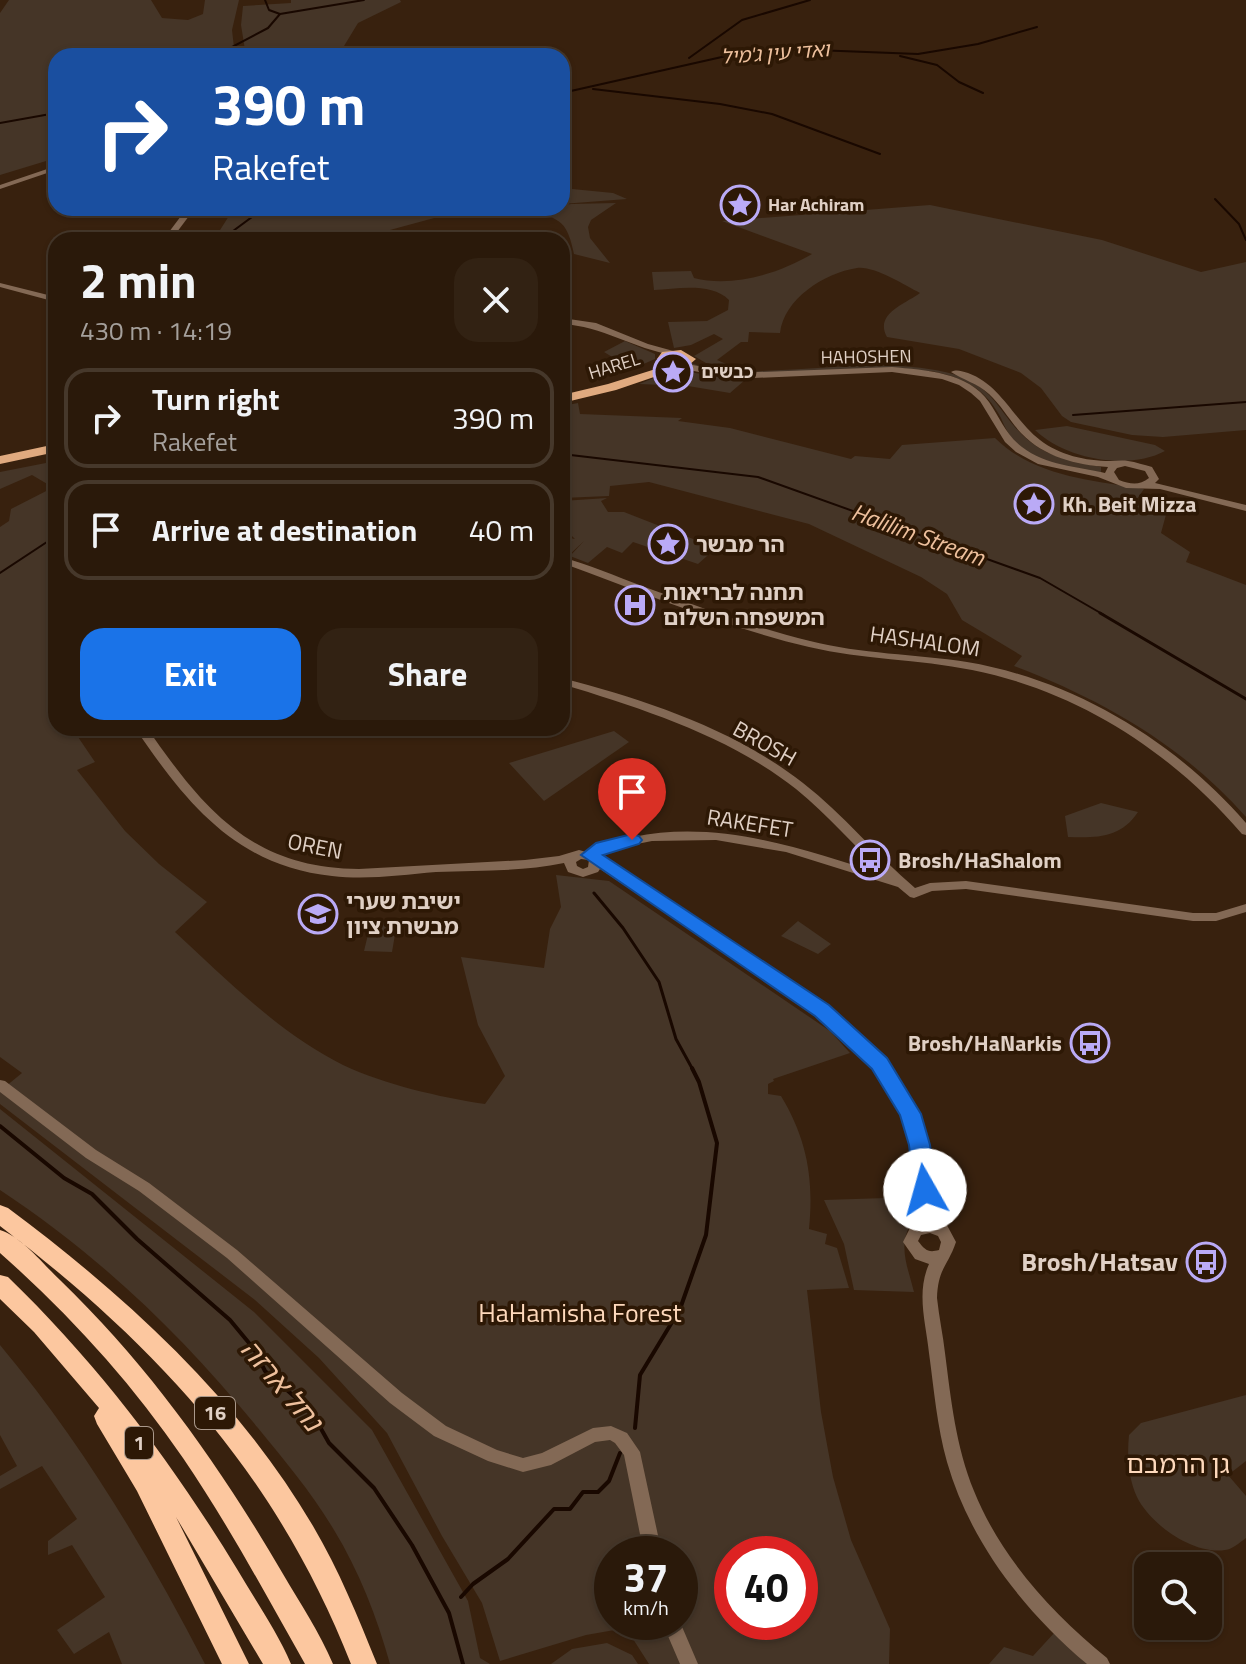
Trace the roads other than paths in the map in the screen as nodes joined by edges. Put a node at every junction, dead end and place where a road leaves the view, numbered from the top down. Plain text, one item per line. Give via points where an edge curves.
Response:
1 (48, 171) edge
2 (0, 187) edge
3 (0, 285) edge
4 (48, 298) edge
5 (570, 322) edge
6 (668, 358) junction
7 (690, 359) joint
8 (570, 395) edge
9 (48, 450) edge
10 (48, 456) edge
11 (0, 460) edge
12 (1119, 464) junction
13 (0, 467) edge
14 (1152, 472) junction
15 (1112, 478) junction
16 (1144, 486) junction
17 (1246, 500) edge
18 (1246, 508) edge
19 (570, 563) edge
20 (570, 684) edge
21 (147, 736) edge
22 (1246, 831) edge
23 (575, 856) junction
24 (593, 858) junction
25 (538, 863) junction
26 (572, 869) junction
27 (587, 872) junction
28 (632, 883) junction
29 (902, 884) junction
30 (1246, 908) edge
31 (0, 1085) edge
32 (927, 1201) junction
33 (0, 1214) edge
34 (916, 1230) junction
35 (943, 1232) junction
36 (0, 1239) edge
37 (915, 1251) junction
38 (942, 1256) junction
39 (0, 1284) edge
40 (930, 1297) junction
41 (25, 1309) junction
42 (650, 1536) edge
43 (679, 1640) edge
44 (236, 1664) edge
45 (278, 1664) edge
46 (320, 1664) edge
47 (364, 1664) edge
48 (689, 1664) edge
49 (1101, 1664) edge

1 - 2 street
3 - 4 street
5 - 6 street, HAHOSHEN via 601,325
6 - 7 main road, HAREL
6 - 8 main road, HAREL via 612,387
6 - 15 street, HAHOSHEN via 736,376 892,371 943,376 981,394 1011,443 1030,457
7 - 12 street, HAHOSHEN via 729,369 890,364 948,370 994,391 1041,445 1085,461
9 - 11 main road
10 - 13 main road
12 - 14 street, HAHOSHEN via 1137,464
12 - 15 street via 1111,468
14 - 16 street via 1154,480
14 - 17 street
15 - 16 street, HAHOSHEN
16 - 18 street
19 - 22 street, HASHALOM via 811,645 974,667 1037,684 1124,726 1201,784
20 - 29 street, BROSH via 665,716 764,762 818,801
21 - 25 street, OREN via 210,817 256,850 285,862 343,872
23 - 24 street, RAKEFET
23 - 25 street, OREN
23 - 26 street via 568,864
24 - 27 street via 594,869
24 - 28 street
24 - 29 street, RAKEFET via 603,847 632,840 692,835 766,843
25 - 26 street, OREN
26 - 27 street, OREN
27 - 28 street, OREN
28 - 32 street via 822,1011 867,1049 910,1114
29 - 30 street, BROSH via 914,894 930,887 966,885 1193,917
31 - 42 street via 232,1254 440,1431 523,1465 545,1460 593,1435 621,1438 635,1460
32 - 34 street
32 - 35 street
33 - 47 highway, 16 via 119,1310 211,1409 298,1526
34 - 35 street via 930,1227
34 - 37 street via 910,1242
35 - 38 street via 949,1246
36 - 46 highway, 1 via 77,1312 170,1419 238,1521
37 - 38 street via 925,1257
37 - 40 street
38 - 40 street via 930,1276
39 - 41 highway, 1
40 - 49 street via 943,1398 965,1491 981,1525 1035,1601 1070,1640
41 - 44 highway via 104,1412
41 - 45 highway, 1 via 148,1454
43 - 48 street

